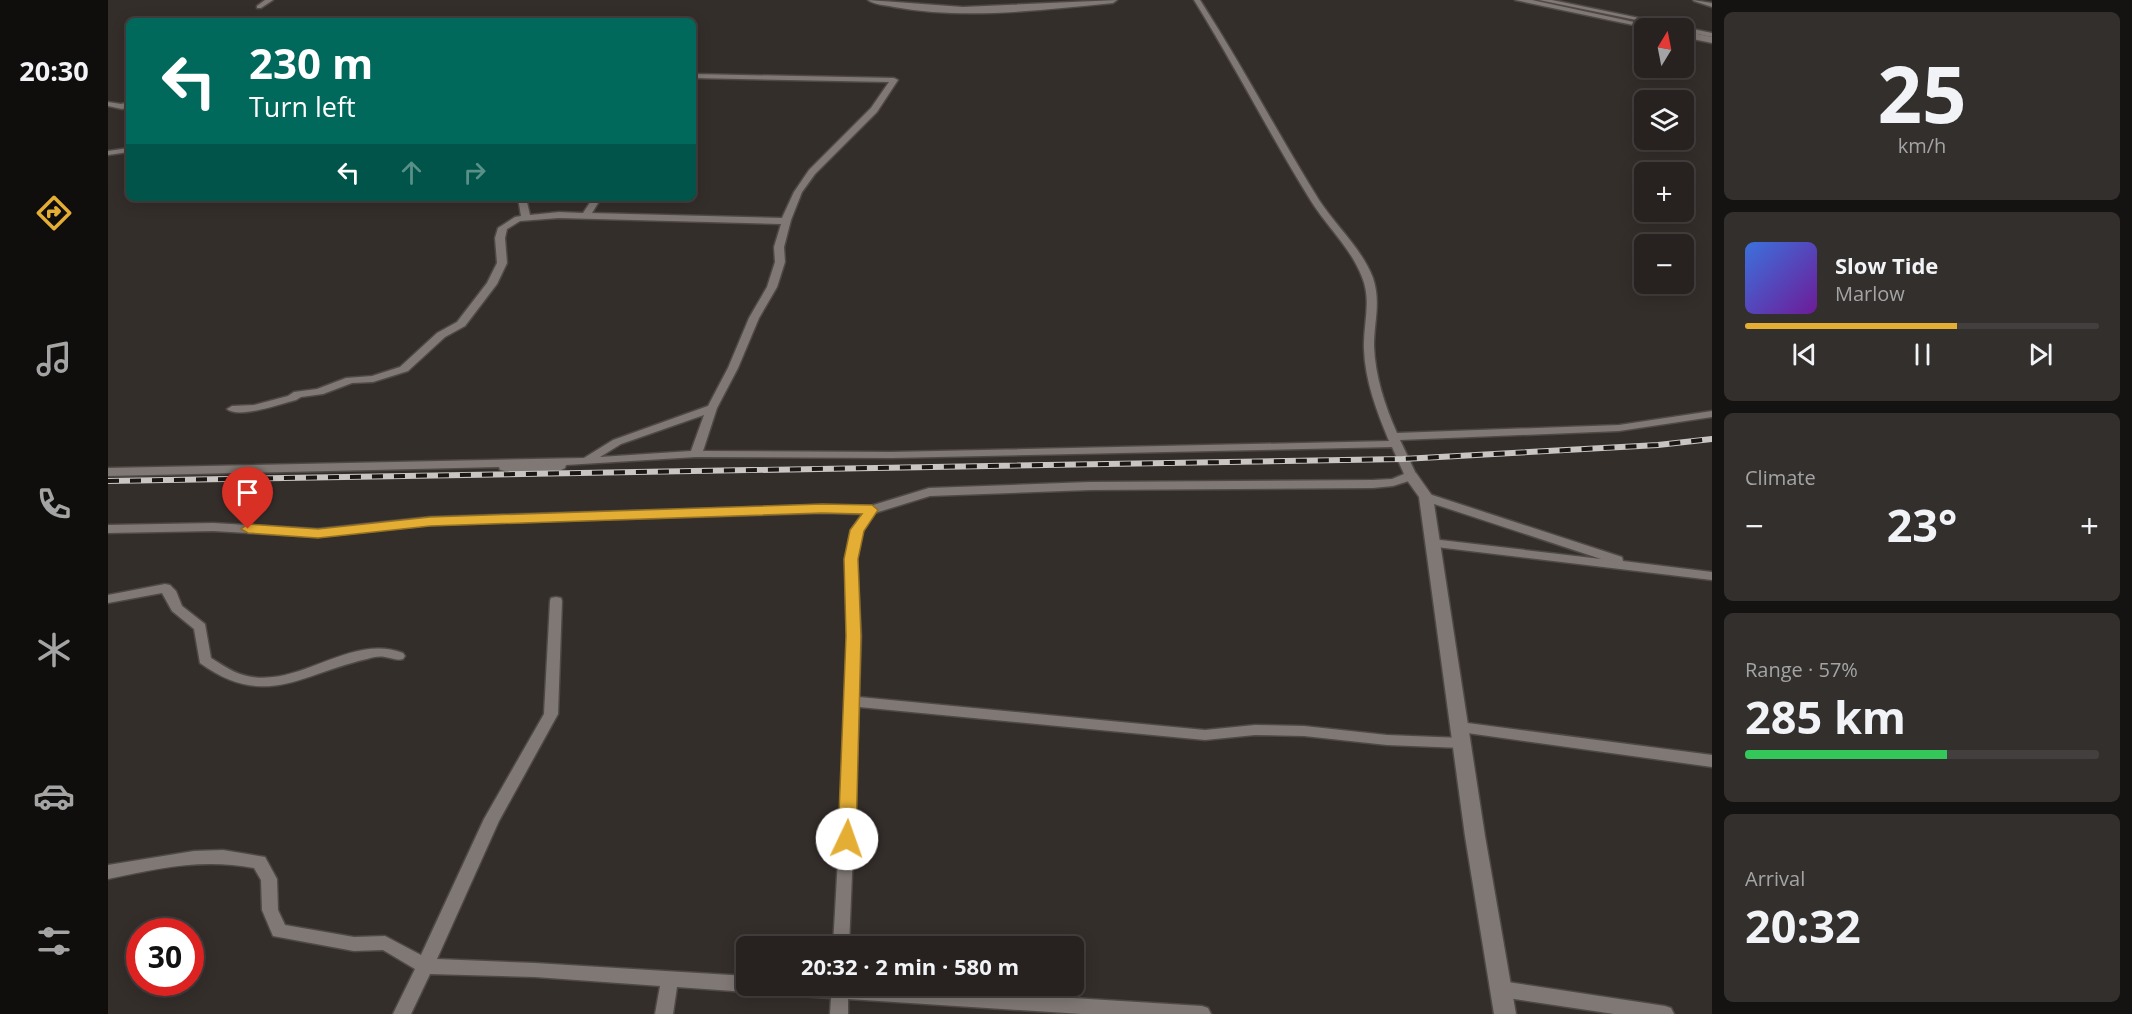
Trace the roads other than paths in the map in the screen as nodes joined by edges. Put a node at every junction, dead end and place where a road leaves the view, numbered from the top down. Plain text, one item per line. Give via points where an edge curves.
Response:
1 (270, 0) edge
2 (872, 0) edge
3 (1113, 0) edge
4 (1197, 0) edge
5 (1519, 0) edge
6 (1542, 0) edge
7 (1695, 0) edge
8 (1063, 2) edge
9 (1712, 5) edge
10 (259, 7) dead end
11 (1634, 19) edge
12 (1634, 23) edge
13 (1694, 32) edge
14 (1694, 36) edge
15 (1712, 38) edge
16 (696, 76) edge
17 (108, 104) edge
18 (126, 105) edge
19 (126, 150) edge
20 (108, 153) edge
21 (523, 201) edge
22 (595, 201) edge
23 (586, 216) junction
24 (526, 218) junction
25 (786, 221) junction
26 (712, 408) junction
27 (232, 409) dead end
28 (1712, 414) edge
29 (1395, 440) junction
30 (696, 454) junction
31 (587, 461) junction
32 (108, 472) edge
33 (1411, 476) junction
34 (1426, 497) junction
35 (872, 510) junction
36 (108, 529) edge
37 (1432, 543) junction
38 (1644, 569) junction
39 (1712, 576) edge
40 (108, 599) edge
41 (556, 601) dead end
42 (398, 656) dead end
43 (852, 700) junction
44 (1461, 735) junction
45 (1712, 761) edge
46 (108, 872) edge
47 (841, 936) edge
48 (425, 966) junction
49 (670, 979) junction
50 (736, 983) edge
51 (1501, 989) junction
52 (840, 996) edge
53 (951, 996) edge
54 (402, 1014) edge
55 (664, 1014) edge
56 (839, 1014) edge
57 (1202, 1014) edge
58 (1505, 1014) edge
59 (1665, 1014) edge

1 - 10 street
2 - 8 street via 949,12
3 - 8 street
4 - 29 street via 1314,199 1364,271 1372,297 1372,370
5 - 12 street
6 - 11 street
7 - 9 street
13 - 15 street
14 - 15 street
16 - 25 street via 894,80 874,110 812,172
17 - 18 street
19 - 20 street
21 - 24 street
22 - 23 street
23 - 24 street
23 - 25 street
24 - 27 street via 503,228 502,264 463,322 441,335 404,369 254,408
25 - 26 street via 772,287 753,318
26 - 30 street
26 - 31 street via 617,442
28 - 29 street via 1619,428
29 - 30 street via 891,455
29 - 33 street
30 - 31 street
31 - 32 street via 524,471 474,463
33 - 34 street
33 - 35 street via 1373,484 1090,486 929,492
34 - 37 street
34 - 38 street
35 - 36 street via 494,518 318,533 213,527
35 - 43 street via 857,530 851,559
37 - 38 street
37 - 44 street
38 - 39 street
40 - 42 street via 165,588 177,608 200,627 204,660 216,670 252,684 288,678 373,652
41 - 48 street via 551,714 492,819
43 - 44 street via 1205,735 1254,730 1387,740
43 - 47 street
44 - 45 street
44 - 51 street
46 - 48 street via 164,860 224,856 259,862 269,879 270,910 279,931 354,944 385,943
48 - 49 street
48 - 54 street
49 - 50 street
49 - 55 street
51 - 58 street
51 - 59 street
52 - 56 street
53 - 57 street

